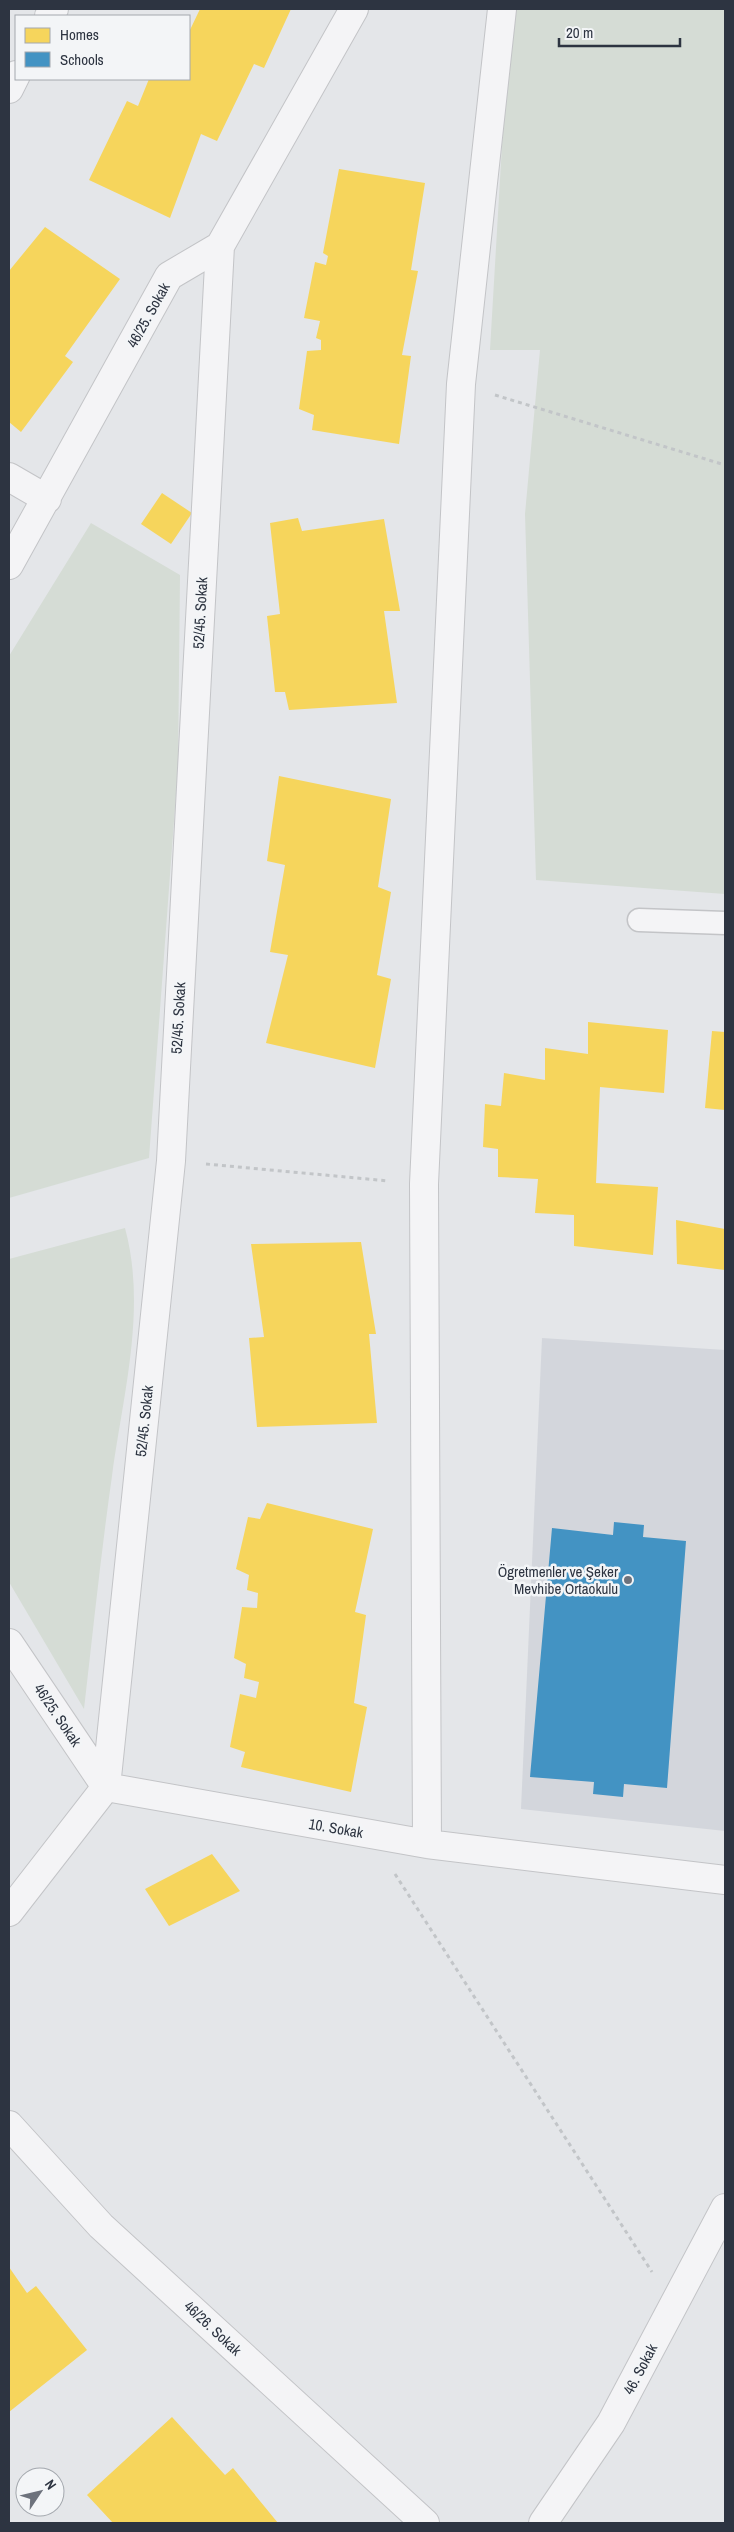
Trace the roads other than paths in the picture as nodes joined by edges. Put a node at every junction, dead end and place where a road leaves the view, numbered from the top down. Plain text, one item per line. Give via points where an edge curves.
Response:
1 (354, 9) edge
2 (502, 9) edge
3 (15, 77) edge
4 (9, 89) edge
5 (220, 246) junction
6 (9, 477) edge
7 (47, 499) junction
8 (9, 564) edge
9 (639, 920) dead end
10 (725, 923) edge
11 (9, 1643) edge
12 (106, 1787) junction
13 (427, 1844) junction
14 (725, 1880) edge
15 (9, 1912) edge
16 (9, 2125) edge
17 (725, 2208) edge
18 (425, 2523) edge
19 (543, 2523) edge

1 - 5 street
2 - 13 street via 461,384 424,1184
3 - 4 street
5 - 7 street, 46/25. Sokak via 169,276
5 - 12 street, 52/45. Sokak via 171,1160
6 - 7 street
7 - 8 street, 46/25. Sokak
9 - 10 lane
11 - 12 street, 46/25. Sokak
12 - 13 street, 10. Sokak
12 - 15 street
13 - 14 street, 10. Sokak
16 - 18 street, 46/26. Sokak via 101,2226
17 - 19 street, 46. Sokak via 611,2423

